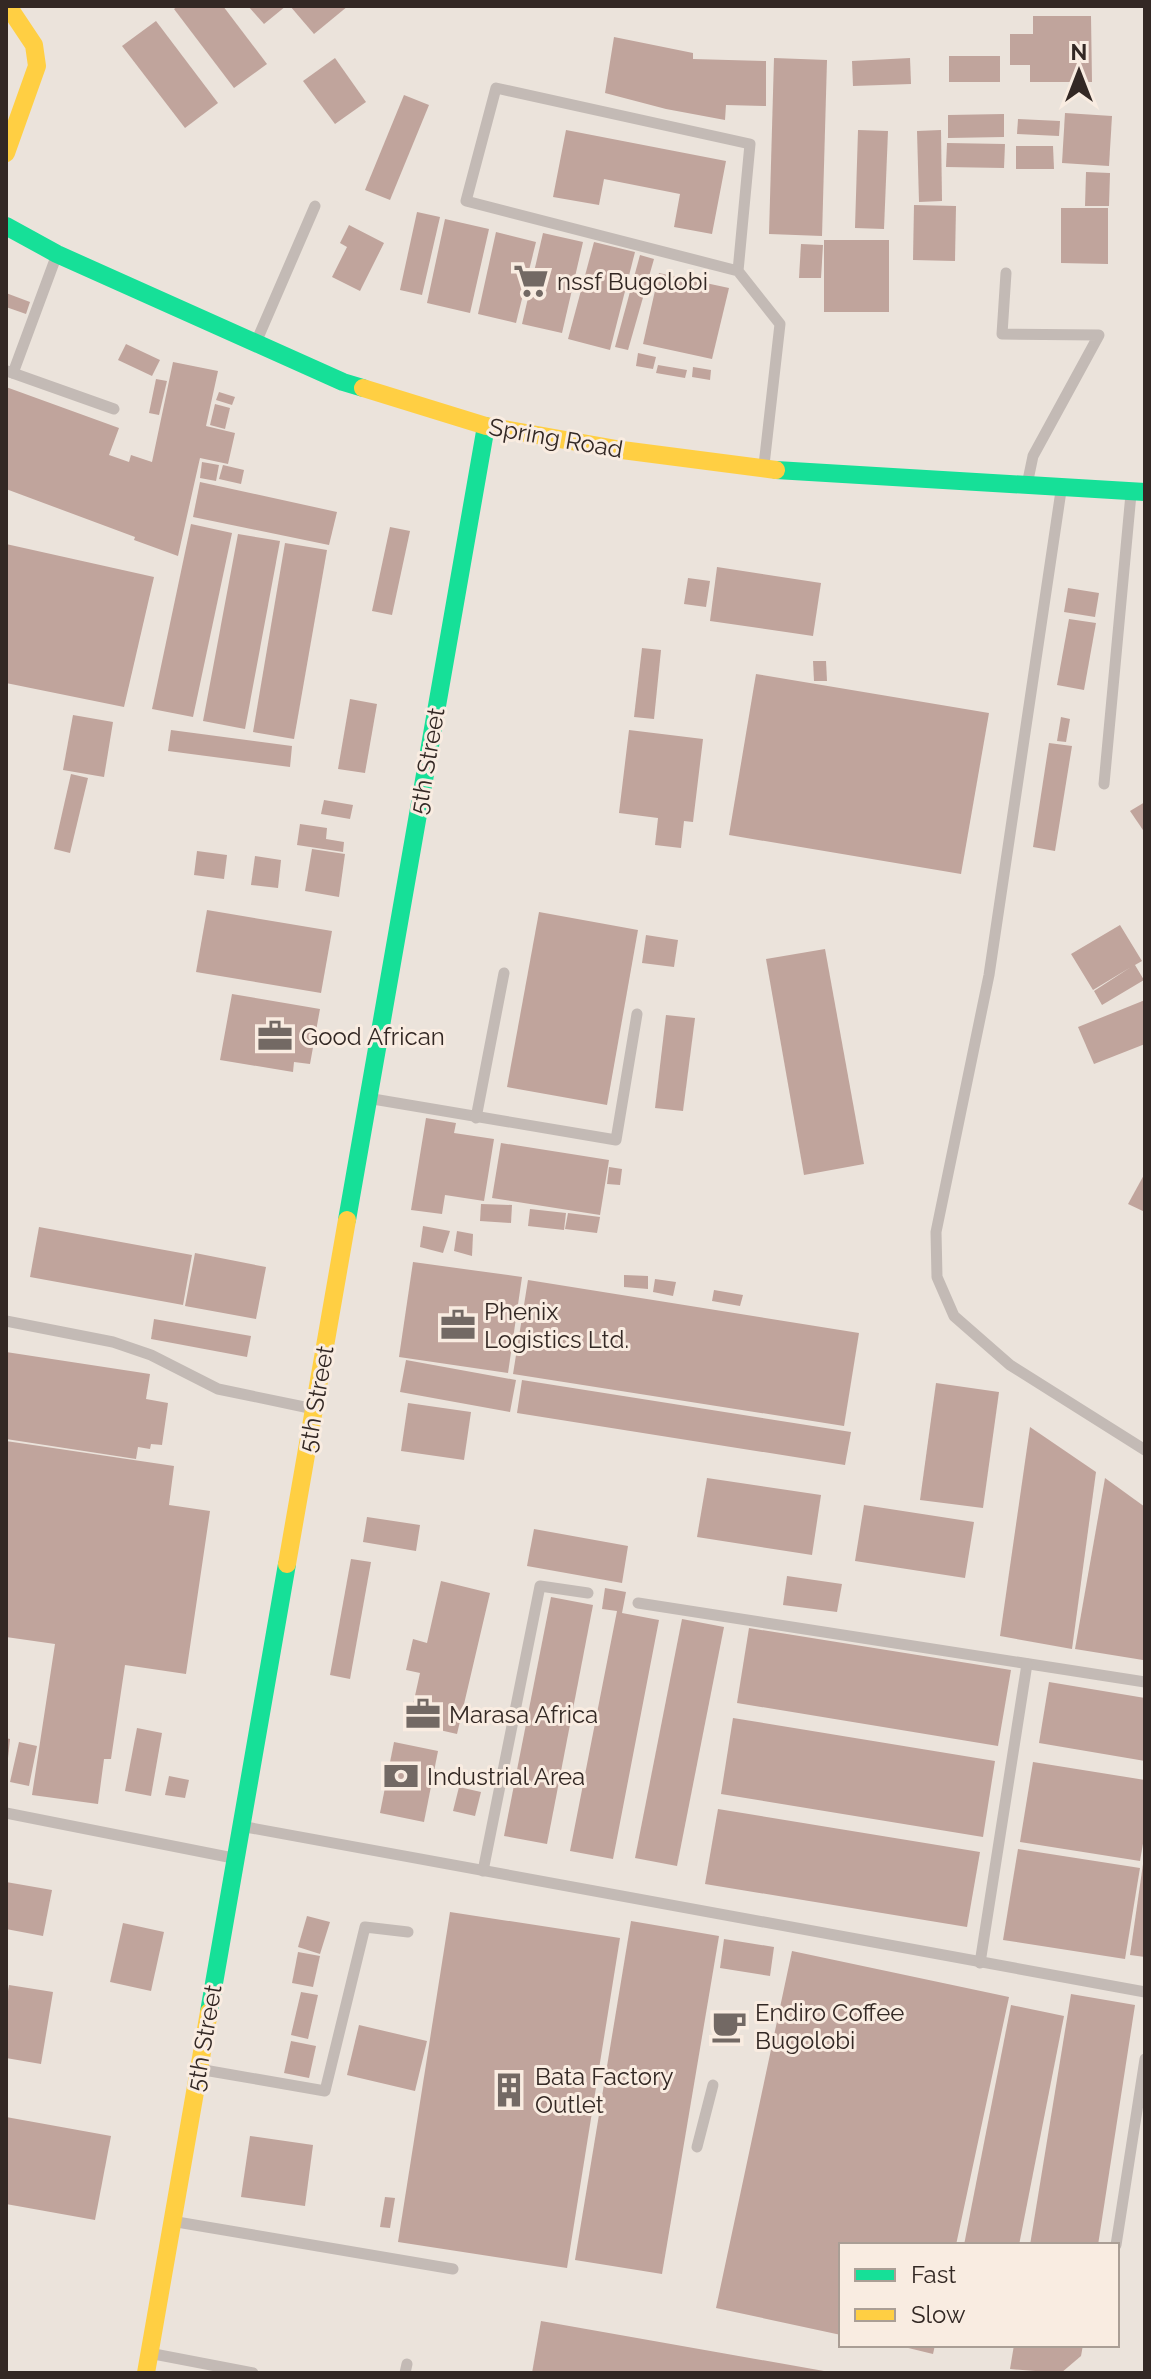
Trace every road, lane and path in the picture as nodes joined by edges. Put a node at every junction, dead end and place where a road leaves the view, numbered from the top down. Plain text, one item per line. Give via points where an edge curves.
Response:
1 (8, 6) edge
2 (6, 153) edge
3 (315, 206) dead end
4 (6, 226) edge
5 (57, 254) junction
6 (738, 271) junction
7 (1006, 273) dead end
8 (256, 344) junction
9 (9, 372) edge
10 (114, 409) dead end
11 (486, 426) junction
12 (763, 469) junction
13 (1028, 485) junction
14 (1062, 487) junction
15 (1138, 491) edge
16 (1104, 784) dead end
17 (504, 973) dead end
18 (637, 1014) dead end
19 (368, 1098) junction
20 (476, 1118) junction
21 (6, 1321) edge
22 (314, 1409) junction
23 (1145, 1450) edge
24 (588, 1593) dead end
25 (638, 1603) dead end
26 (1027, 1664) junction
27 (1145, 1682) edge
28 (6, 1813) edge
29 (241, 1826) junction
30 (236, 1859) junction
31 (483, 1871) junction
32 (408, 1932) dead end
33 (980, 1963) junction
34 (1145, 1992) edge
35 (1145, 2059) edge
36 (199, 2069) junction
37 (713, 2085) dead end
38 (697, 2147) dead end
39 (172, 2222) junction
40 (1116, 2243) edge
41 (453, 2269) dead end
42 (149, 2354) junction
43 (146, 2373) edge
44 (253, 2373) edge

1 - 2 street via 34,45 37,66
3 - 8 lane
4 - 5 street, Spring Road
5 - 8 street, Spring Road
5 - 9 lane
6 - 6 lane via 750,144 496,88 466,201
6 - 12 lane via 780,324
7 - 13 lane via 1002,334 1099,335 1033,456
8 - 11 street, Spring Road via 343,382
9 - 10 lane
11 - 12 street, Spring Road
11 - 19 street, 5th Street
12 - 13 street, Spring Road
13 - 14 street, Spring Road
14 - 15 street, Spring Road
14 - 23 lane via 989,975 936,1232 937,1277 954,1316 1010,1365
15 - 16 lane
17 - 20 lane
18 - 20 lane via 616,1140
19 - 20 lane
19 - 22 street, 5th Street
21 - 22 lane via 113,1342 218,1389
22 - 29 street, 5th Street
24 - 31 lane via 540,1586
25 - 26 lane
26 - 27 lane
26 - 33 lane
28 - 30 lane
29 - 30 street, 5th Street
29 - 31 lane
30 - 36 street, 5th Street
31 - 33 lane
32 - 36 lane via 365,1927 325,2091
33 - 34 lane
35 - 40 lane
36 - 39 street, 5th Street
37 - 38 lane
39 - 41 lane
39 - 42 street, 5th Street
42 - 43 street, 5th Street
42 - 44 lane

